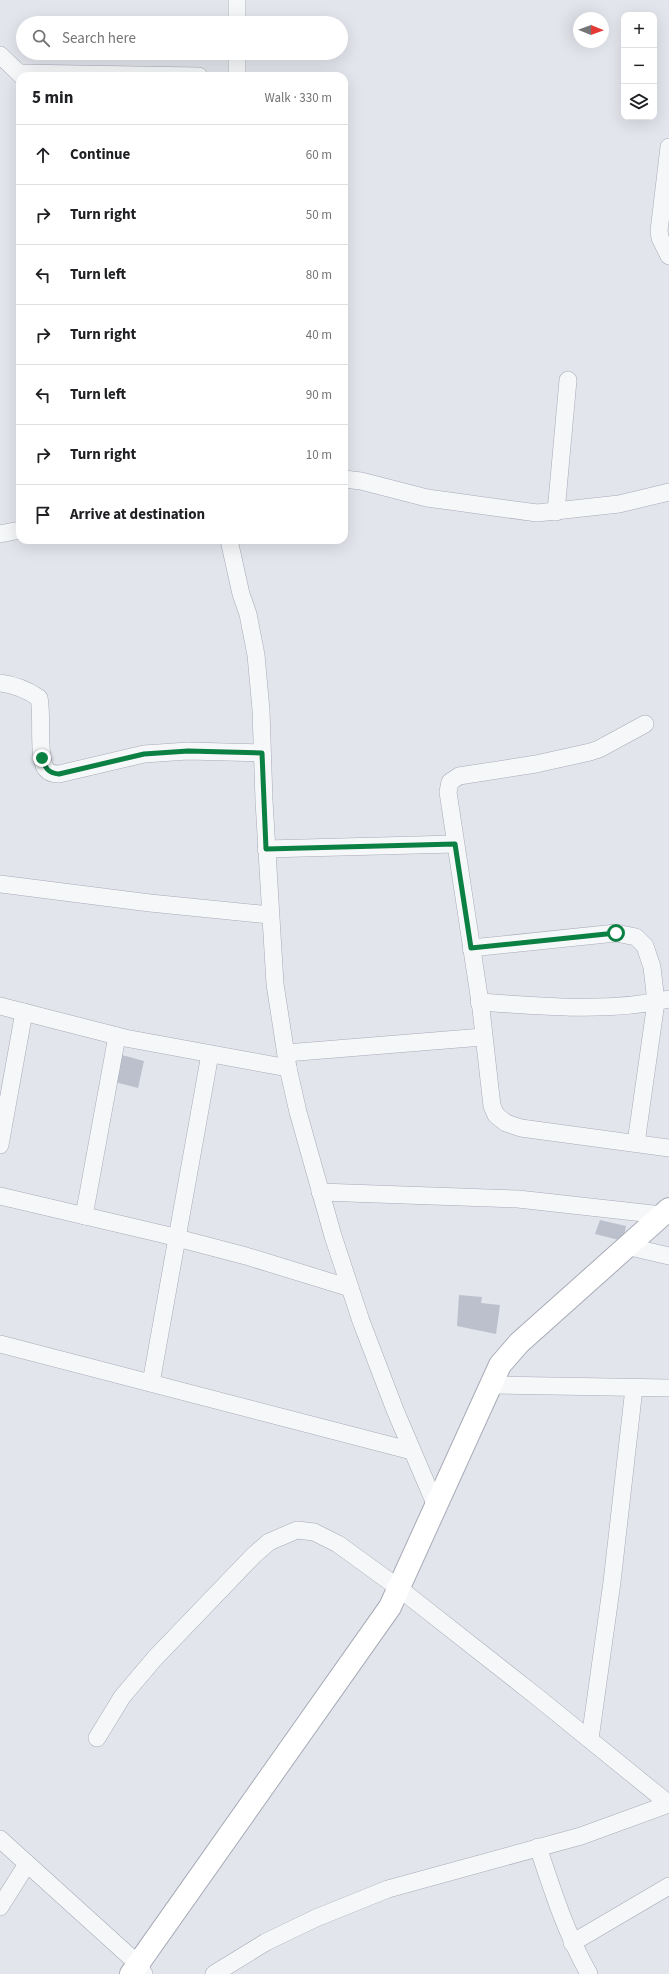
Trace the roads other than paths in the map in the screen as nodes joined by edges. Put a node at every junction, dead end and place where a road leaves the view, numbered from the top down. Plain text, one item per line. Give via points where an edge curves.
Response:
1 (237, 0) edge
2 (237, 16) edge
3 (0, 55) edge
4 (237, 60) edge
5 (18, 72) edge
6 (237, 72) edge
7 (669, 147) edge
8 (669, 256) edge
9 (568, 380) dead end
10 (348, 479) edge
11 (669, 492) edge
12 (556, 512) junction
13 (16, 531) edge
14 (0, 534) edge
15 (230, 544) edge
16 (0, 683) edge
17 (645, 724) dead end
18 (262, 753) junction
19 (455, 844) junction
20 (266, 849) junction
21 (0, 884) edge
22 (270, 915) junction
23 (471, 948) junction
24 (662, 1000) edge
25 (480, 1002) junction
26 (0, 1006) edge
27 (24, 1012) junction
28 (116, 1036) junction
29 (483, 1037) junction
30 (210, 1054) junction
31 (287, 1060) junction
32 (636, 1143) junction
33 (0, 1145) edge
34 (669, 1148) edge
35 (320, 1192) junction
36 (0, 1196) edge
37 (665, 1212) edge
38 (84, 1216) junction
39 (177, 1238) junction
40 (626, 1246) junction
41 (669, 1256) edge
42 (350, 1288) junction
43 (0, 1344) edge
44 (151, 1383) junction
45 (491, 1385) junction
46 (634, 1388) junction
47 (669, 1388) edge
48 (412, 1451) junction
49 (436, 1506) junction
50 (400, 1589) junction
51 (97, 1738) dead end
52 (590, 1739) junction
53 (669, 1804) edge
54 (0, 1839) edge
55 (538, 1847) junction
56 (27, 1864) junction
57 (669, 1886) edge
58 (0, 1907) edge
59 (572, 1943) junction
60 (138, 1971) edge
61 (214, 1974) edge
62 (589, 1974) edge

1 - 2 street
3 - 5 street
4 - 6 street
7 - 8 street via 659,231
9 - 12 street
10 - 12 street via 427,498 521,512
11 - 12 street via 619,504
13 - 14 street
15 - 18 street via 253,637 261,710
16 - 18 street via 12,684 39,698 42,758 45,768 51,773 59,774 151,754 188,751
17 - 19 street via 590,752 536,764 459,776 450,782 448,792
18 - 20 street
19 - 20 street
19 - 23 street
20 - 22 street
21 - 22 street
22 - 31 street via 275,984
23 - 24 street via 626,934 636,937 645,946
23 - 25 street
24 - 25 street via 622,1006
24 - 32 street
25 - 29 street
26 - 27 street
27 - 28 street
27 - 33 street
28 - 30 street
28 - 38 street
29 - 31 street
29 - 32 street via 492,1106 496,1115 506,1123 521,1128
30 - 31 street
30 - 39 street
31 - 35 street
32 - 34 street
35 - 37 street via 518,1199
35 - 42 street
36 - 38 street
37 - 40 street
38 - 39 street
39 - 42 street
39 - 44 street
40 - 41 street
40 - 45 street via 519,1343 500,1365
42 - 48 street
43 - 44 street
44 - 48 street
45 - 46 street
45 - 49 street
46 - 47 street
46 - 52 street via 612,1582
48 - 49 street
49 - 50 street
50 - 51 street via 322,1535 297,1530 283,1535 269,1542 254,1555 155,1658 122,1697
50 - 52 street
50 - 60 street via 377,1628
52 - 53 street
53 - 55 street via 588,1833
54 - 56 street
55 - 59 street via 560,1916
55 - 61 street via 372,1895 266,1942
56 - 58 street
56 - 60 street
57 - 59 street
59 - 62 street

